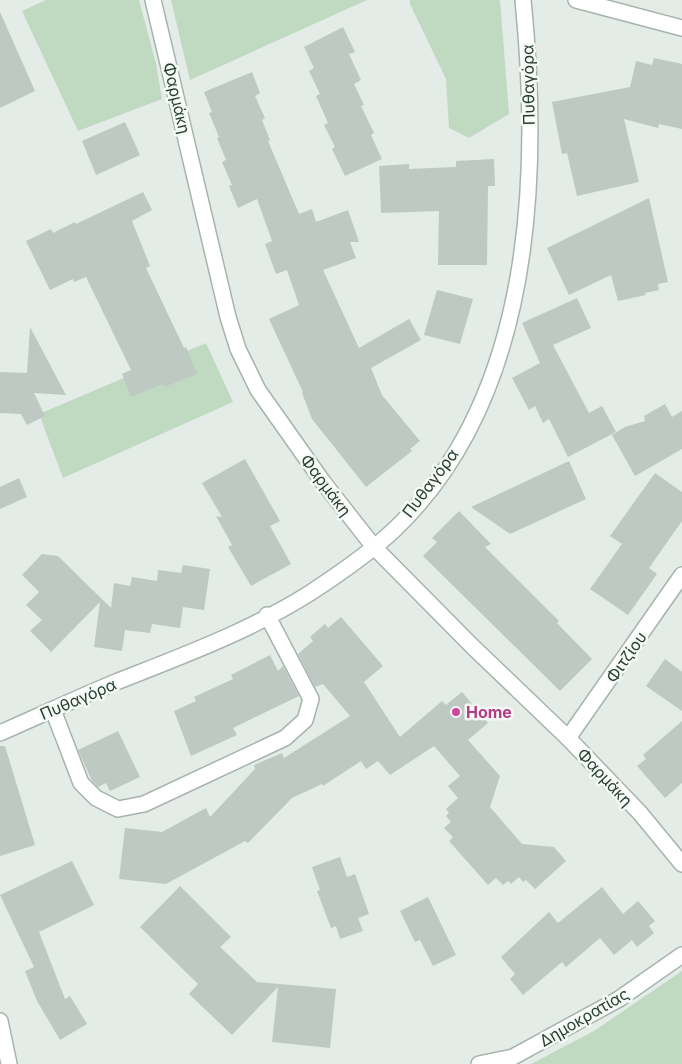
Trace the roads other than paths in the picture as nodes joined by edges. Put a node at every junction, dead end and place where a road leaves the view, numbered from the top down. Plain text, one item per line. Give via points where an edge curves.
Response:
1 (152, 0) edge
2 (523, 0) edge
3 (576, 0) edge
4 (682, 28) edge
5 (374, 547) junction
6 (682, 574) edge
7 (267, 615) junction
8 (53, 710) junction
9 (0, 732) edge
10 (568, 738) junction
11 (682, 864) edge
12 (682, 955) edge
13 (0, 1021) edge
14 (9, 1064) edge
15 (479, 1064) edge

1 - 5 street, Φαρμάκη via 228,317 241,357 276,416
2 - 5 street, Πυθαγόρα via 529,123 526,225 518,281 501,351 486,393 448,464 410,512
3 - 4 street
5 - 7 street, Πυθαγόρα via 309,593
5 - 10 street, Φαρμάκη
6 - 10 street, Φιτζίου
7 - 8 street, Πυθαγόρα via 216,642
7 - 8 street via 311,699 305,720 285,738 144,804 118,809 96,798 81,783
8 - 9 street, Πυθαγόρα
10 - 11 street, Φαρμάκη via 640,813
12 - 15 street, Δημοκρατίας via 620,999 514,1057
13 - 14 street

